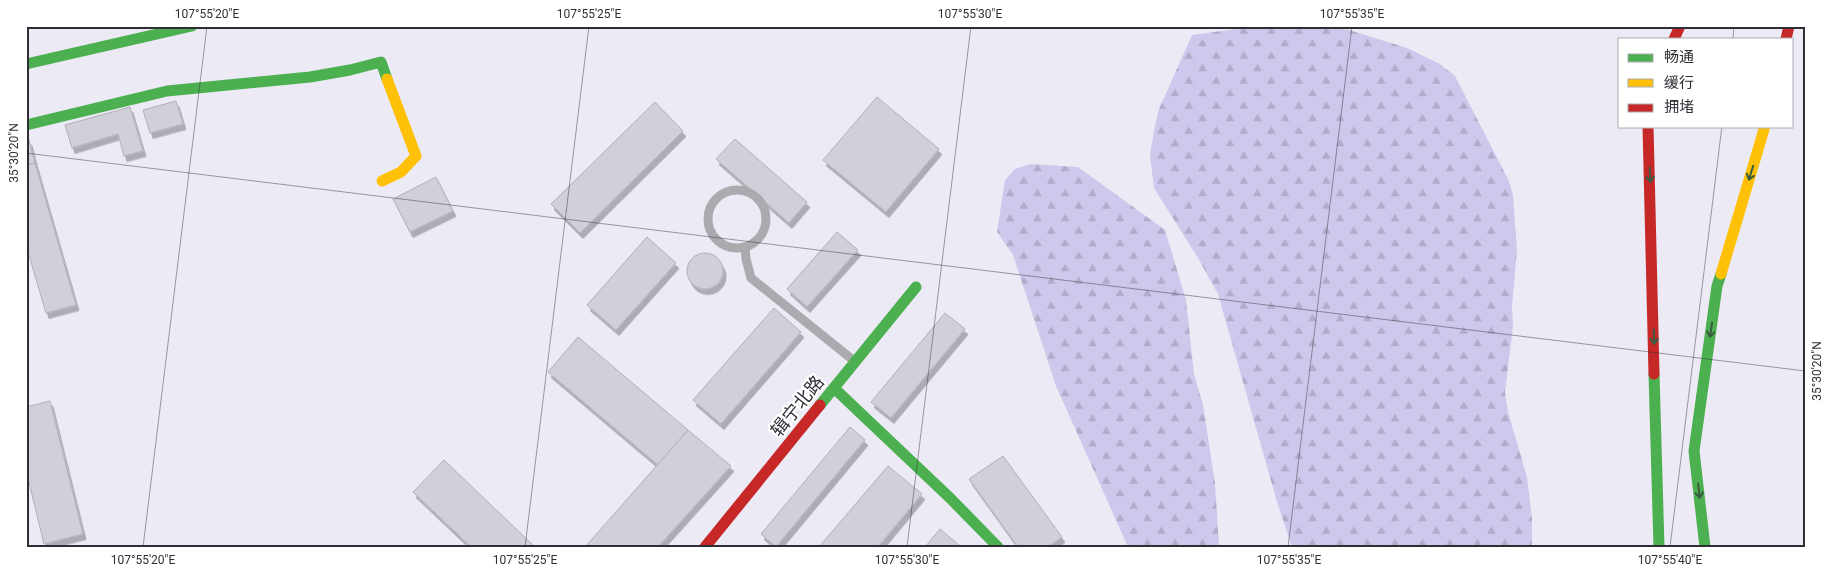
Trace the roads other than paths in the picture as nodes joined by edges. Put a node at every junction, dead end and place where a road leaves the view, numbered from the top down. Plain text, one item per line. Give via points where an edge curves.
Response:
1 (192, 26) edge
2 (1680, 26) edge
3 (1674, 38) edge
4 (26, 64) edge
5 (26, 126) edge
6 (1648, 128) edge
7 (1764, 128) edge
8 (382, 181) dead end
9 (745, 247) junction
10 (916, 287) dead end
11 (855, 361) junction
12 (834, 388) junction
13 (706, 547) edge
14 (998, 547) edge
15 (1659, 547) edge
16 (1705, 547) edge

1 - 4 main road
2 - 3 main road
5 - 8 main road via 167,91 310,77 381,62 416,156 401,172
6 -> 15 main road
7 -> 16 main road via 1717,286 1711,325 1694,451
9 - 9 lane via 760,238 766,220 765,211 755,196 737,190 728,191 720,195 709,209 708,228 719,243 736,249
9 - 11 lane via 752,278
10 - 11 main road, 辑宁北路
11 - 12 main road, 辑宁北路
12 - 13 main road, 辑宁北路
12 - 14 main road

